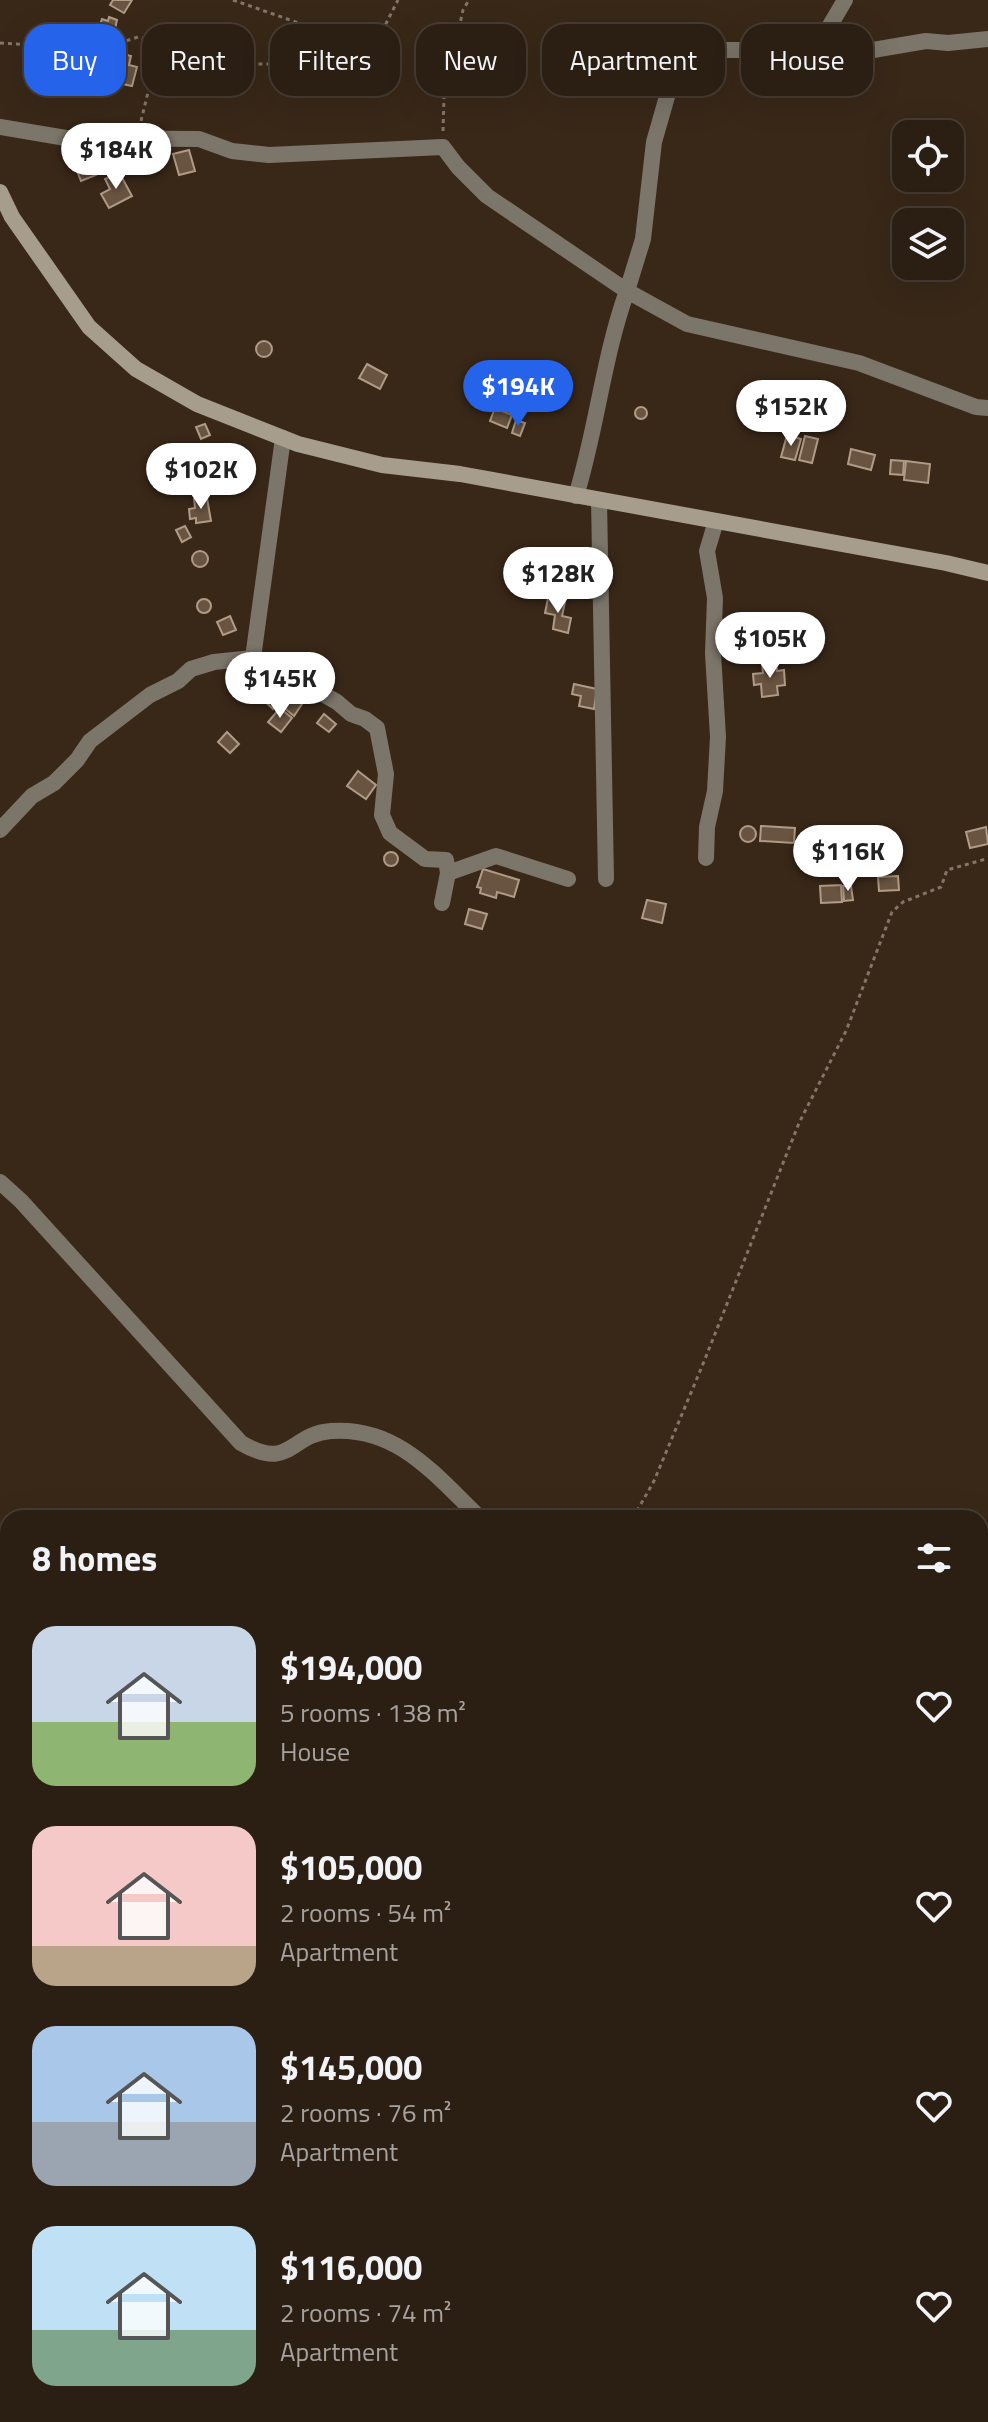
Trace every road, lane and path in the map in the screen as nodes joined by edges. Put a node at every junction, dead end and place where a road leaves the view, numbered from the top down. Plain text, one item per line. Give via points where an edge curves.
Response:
1 (233, 0) edge
2 (398, 0) edge
3 (469, 0) edge
4 (845, 0) edge
5 (302, 24) edge
6 (386, 24) edge
7 (831, 24) edge
8 (142, 38) edge
9 (988, 39) edge
10 (0, 43) edge
11 (741, 50) edge
12 (873, 50) edge
13 (147, 96) edge
14 (0, 127) edge
15 (136, 140) junction
16 (443, 147) junction
17 (0, 192) edge
18 (627, 291) junction
19 (988, 408) edge
20 (283, 438) junction
21 (576, 496) junction
22 (599, 500) junction
23 (716, 521) junction
24 (988, 573) edge
25 (253, 658) junction
26 (0, 830) edge
27 (706, 858) dead end
28 (986, 859) edge
29 (448, 873) junction
30 (568, 879) dead end
31 (606, 879) dead end
32 (442, 903) dead end
33 (0, 1182) edge
34 (472, 1510) edge
35 (638, 1510) edge

1 - 5 path
2 - 6 path
3 - 16 path via 444,97
4 - 7 street
8 - 10 path via 101,49
9 - 12 street
11 - 18 street via 718,50 697,59 678,75 668,93 654,142 643,239
13 - 15 path
14 - 15 street via 66,138
15 - 16 street via 199,139 232,151 269,155
16 - 18 street via 487,196
17 - 20 street via 89,327 136,369 197,404
18 - 19 street via 687,324 859,363
18 - 21 street
20 - 21 street via 382,465
20 - 25 street
21 - 22 street
22 - 23 street
22 - 31 street
23 - 24 street
23 - 27 street via 707,551 715,598 718,737
25 - 26 street via 191,669 150,695 90,741 54,783 32,796
25 - 29 street via 377,728 386,774 382,815 390,833 425,859 446,860
28 - 35 path via 947,870 941,887 892,912 846,1031 799,1123 709,1350
29 - 30 street via 496,856
29 - 32 street
33 - 34 street via 241,1443 261,1454 278,1455 330,1431 392,1441 439,1476

